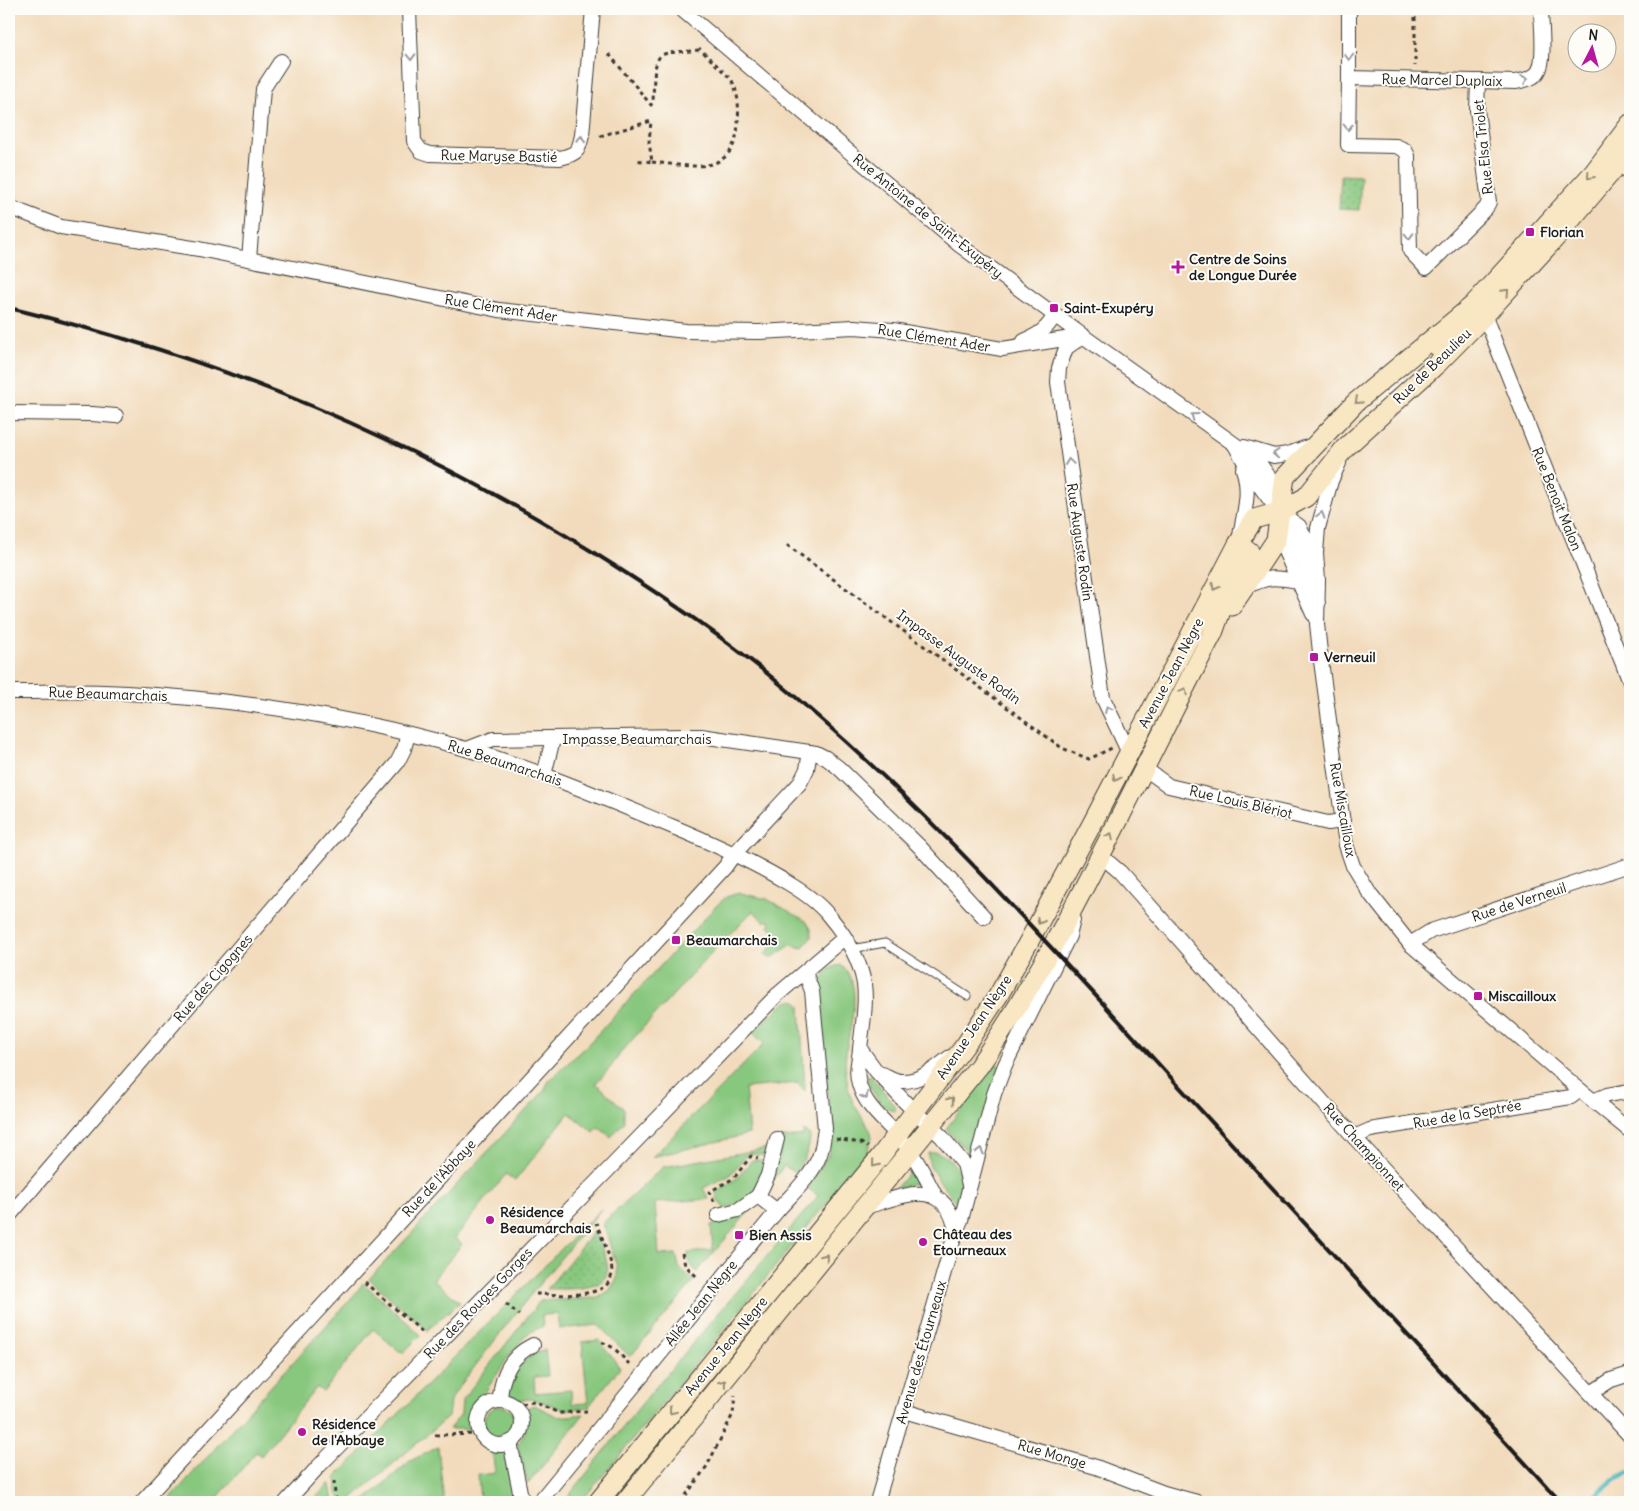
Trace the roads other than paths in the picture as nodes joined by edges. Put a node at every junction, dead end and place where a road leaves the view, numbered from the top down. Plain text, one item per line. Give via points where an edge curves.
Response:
1 (409, 9) edge
2 (593, 9) edge
3 (681, 9) edge
4 (1349, 9) edge
5 (1541, 9) edge
6 (281, 61) dead end
7 (1349, 78) junction
8 (1478, 81) junction
9 (1630, 124) edge
10 (1623, 158) edge
11 (9, 207) edge
12 (249, 260) junction
13 (1474, 312) junction
14 (1054, 315) junction
15 (1083, 336) junction
16 (1002, 349) junction
17 (9, 413) edge
18 (116, 416) dead end
19 (1234, 444) junction
20 (1317, 444) junction
21 (1345, 448) junction
22 (1279, 512) junction
23 (1238, 544) junction
24 (1318, 580) junction
25 (1298, 581) junction
26 (1245, 587) junction
27 (1318, 604) junction
28 (1318, 624) junction
29 (1213, 633) junction
30 (1630, 682) edge
31 (9, 692) edge
32 (408, 734) junction
33 (553, 739) junction
34 (1127, 747) junction
35 (467, 749) junction
36 (810, 752) junction
37 (1144, 768) junction
38 (544, 775) junction
39 (1343, 821) junction
40 (735, 853) junction
41 (1100, 855) junction
42 (1630, 865) edge
43 (1080, 895) junction
44 (984, 917) dead end
45 (848, 944) junction
46 (1410, 944) junction
47 (805, 972) junction
48 (967, 996) dead end
49 (966, 1044) junction
50 (860, 1050) junction
51 (877, 1072) junction
52 (1580, 1090) junction
53 (1630, 1091) edge
54 (1593, 1100) junction
55 (915, 1111) junction
56 (931, 1126) junction
57 (1630, 1131) edge
58 (897, 1134) junction
59 (1354, 1137) junction
60 (777, 1139) dead end
61 (910, 1152) junction
62 (970, 1188) junction
63 (935, 1195) junction
64 (758, 1196) junction
65 (866, 1207) junction
66 (777, 1211) junction
67 (721, 1215) road end
68 (9, 1216) edge
69 (956, 1231) junction
70 (533, 1345) dead end
71 (1630, 1374) edge
72 (1591, 1393) junction
73 (507, 1403) junction
74 (904, 1412) junction
75 (1630, 1436) edge
76 (510, 1442) junction
77 (142, 1502) edge
78 (286, 1502) edge
79 (522, 1502) edge
80 (539, 1502) edge
81 (598, 1502) edge
82 (626, 1502) edge
83 (877, 1502) edge
84 (1197, 1502) edge

1 -> 2 street, Rue Maryse Bastié via 414,142 421,151 430,154 560,158 572,155 580,148
3 - 14 street, Rue Antoine de Saint-Exupéry via 958,244
4 -> 7 street
8 -> 5 street, Rue Marcel Duplaix via 1516,82 1528,80 1538,73 1542,63
6 - 12 street via 263,89
7 - 8 street, Rue Marcel Duplaix
7 -> 8 street, Rue Elsa Triolet via 1348,145 1396,146 1405,150 1408,156 1410,251 1426,268 1486,208 1488,202 1477,110
9 - 10 main road, Rue de Beaulieu
10 - 13 main road, Rue de Beaulieu via 1558,235
11 - 12 street, Rue Clément Ader via 61,227
12 - 16 street, Rue Clément Ader via 499,310 686,331 894,330
13 -> 20 main road, Rue de Beaulieu via 1356,402
13 - 21 main road, Rue de Beaulieu via 1438,362
13 - 22 main road via 1320,459
13 - 30 street, Rue Benoit Malon
14 - 15 street, Rue Antoine de Saint-Exupéry
14 - 16 street, Rue Clément Ader via 1038,336
15 - 16 street, Rue Clément Ader
19 -> 15 street, Rue Antoine de Saint-Exupéry
34 -> 15 street, Rue Auguste Rodin via 1103,698 1058,382 1066,348
17 - 18 street
20 -> 19 street, Rue de Beaulieu via 1274,456
19 - 22 street, Rue Antoine de Saint-Exupéry via 1258,461 1269,477
19 - 23 street via 1247,482
20 - 22 main road, Rue de Beaulieu via 1285,477
21 - 22 main road, Rue de Beaulieu via 1306,496
24 -> 21 street via 1318,528 1331,481
22 - 23 main road, Avenue Jean Nègre via 1254,519
22 - 24 street via 1298,526 1305,538
22 - 25 street via 1284,549
22 - 26 main road, Avenue Jean Nègre via 1276,540
22 - 27 street via 1306,565
22 - 29 main road, Avenue Jean Nègre via 1258,532 1227,594
23 -> 34 main road, Avenue Jean Nègre
24 - 27 street, Rue Miscailloux
25 - 26 street via 1264,578
25 - 28 street
26 - 29 main road, Avenue Jean Nègre
27 - 28 street, Rue Miscailloux
28 - 39 street, Rue Miscailloux
37 -> 29 main road, Avenue Jean Nègre
31 - 32 street, Rue Beaumarchais via 124,692 183,697 339,719
32 - 35 street, Rue Beaumarchais
32 - 68 street, Rue des Cigognes via 397,763
33 - 35 street, Impasse Beaumarchais via 493,738
33 - 36 street, Impasse Beaumarchais via 701,736
33 - 38 street, Impasse Beaumarchais
34 -> 49 main road, Avenue Jean Nègre via 1024,950
35 - 38 street, Rue Beaumarchais
36 - 40 street via 800,783
36 - 44 street, Impasse Beaumarchais via 839,768 919,846
37 - 39 street, Rue Louis Blériot via 1169,786 1328,822
41 -> 37 main road, Avenue Jean Nègre
38 - 40 street, Rue Beaumarchais
39 - 46 street, Rue Miscailloux via 1352,866
40 - 45 street, Rue Beaumarchais via 808,896 828,915
40 - 77 street, Rue de l'Abbaye
41 - 43 main road, Avenue Jean Nègre
41 - 59 street, Rue Championnet via 1120,872
42 - 46 street, Rue de Verneuil via 1431,931
56 -> 43 main road, Avenue Jean Nègre via 1007,1026
62 -> 43 street, Avenue des Étourneaux via 994,1094 1069,936
45 - 47 street, Rue des Rouges Gorges
45 - 48 lane via 885,943
45 - 50 street, Rue Beaumarchais via 858,961 864,985
46 - 52 street, Rue Miscailloux
47 - 66 street, Allée Jean Nègre via 812,991 825,1129 818,1159 803,1183
47 - 78 street, Rue des Rouges Gorges via 777,995
49 - 51 street via 932,1071 913,1080 899,1081
49 - 55 main road, Avenue Jean Nègre
50 - 51 street
50 -> 58 street, Rue Beaumarchais via 856,1071 859,1086 873,1110
51 - 55 street
52 - 54 street, Rue Miscailloux
52 - 59 street, Rue de la Septrée via 1571,1096 1370,1130
53 - 54 street via 1607,1094
54 - 57 street, Rue Miscailloux
55 - 56 street
55 - 58 main road, Avenue Jean Nègre
56 - 61 main road, Avenue Jean Nègre
56 - 62 street via 964,1164
58 - 61 street, Rue Beaumarchais
58 -> 81 main road, Avenue Jean Nègre
59 - 72 street, Rue Championnet
60 - 64 street via 768,1174
61 - 63 street, Rue Beaumarchais
61 - 65 main road, Avenue Jean Nègre
62 - 69 street, Avenue des Étourneaux
63 - 65 street via 912,1194
63 - 69 street, Rue Beaumarchais via 947,1205
64 - 66 street
64 - 67 street via 738,1210
82 -> 65 main road, Avenue Jean Nègre
66 - 80 street, Allée Jean Nègre
69 - 74 street, Avenue des Étourneaux
70 - 73 street via 522,1350 504,1376 501,1390
71 - 72 street via 1611,1380
72 - 75 street, Rue Championnet
73 - 76 street via 522,1417 516,1438
73 - 76 street via 487,1405 478,1423 481,1434 488,1441 503,1445
74 - 83 street, Avenue des Étourneaux
74 - 84 street, Rue Monge via 1096,1467
76 - 79 street

